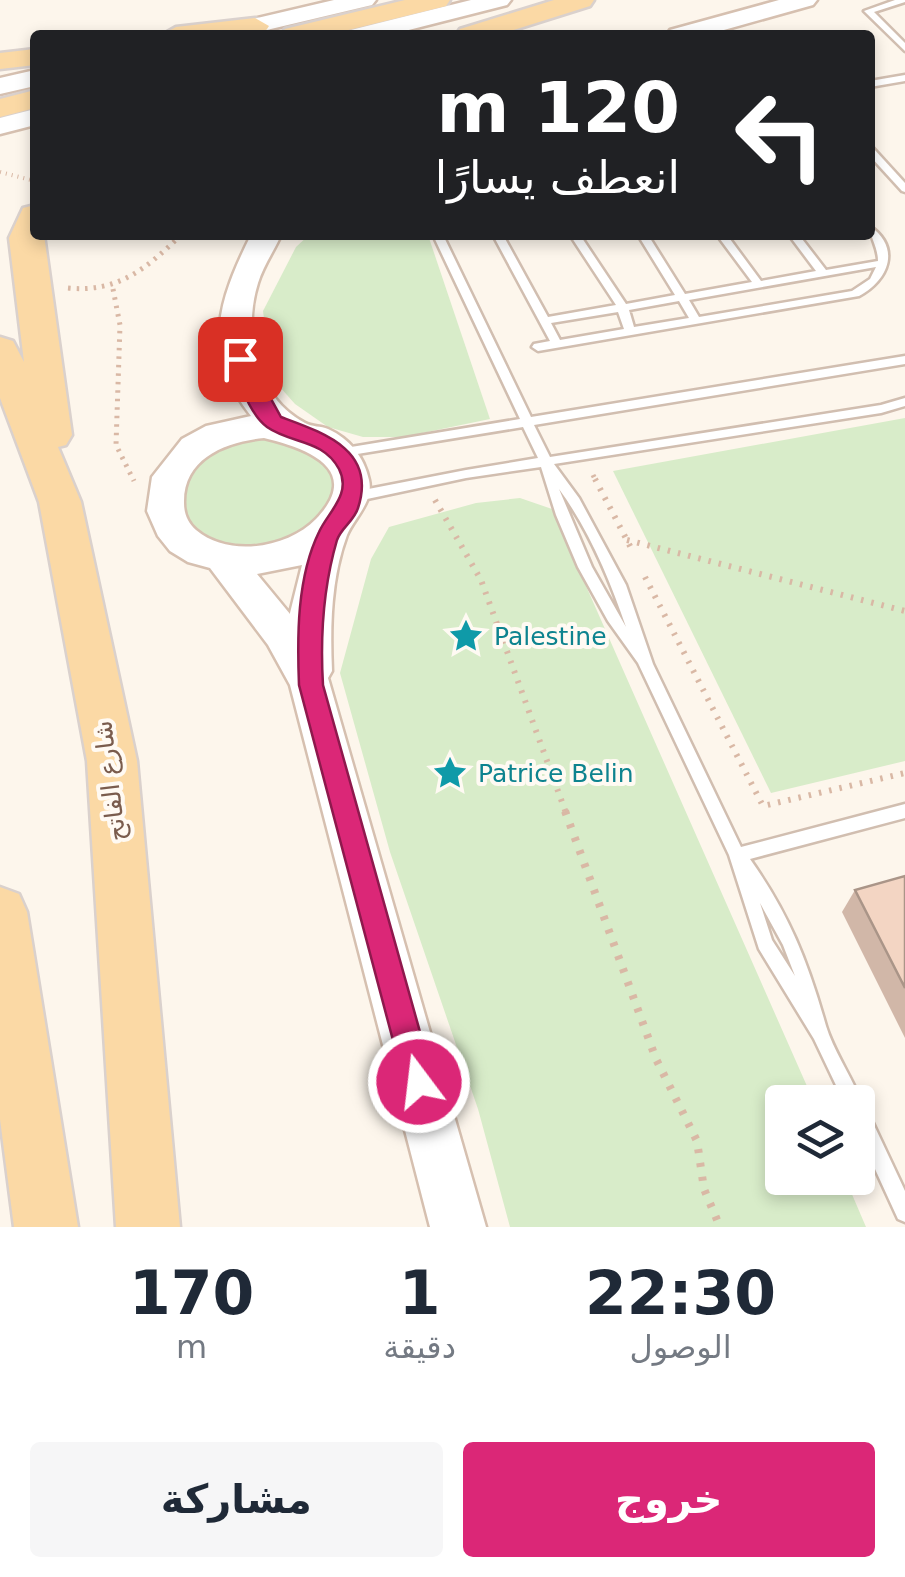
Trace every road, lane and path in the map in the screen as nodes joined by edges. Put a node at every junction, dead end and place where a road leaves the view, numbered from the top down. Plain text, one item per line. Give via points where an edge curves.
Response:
1 (364, 0) edge
2 (437, 0) edge
3 (498, 0) edge
4 (582, 0) edge
5 (805, 0) edge
6 (904, 0) edge
7 (255, 26) junction
8 (220, 30) edge
9 (237, 30) edge
10 (315, 30) edge
11 (380, 30) edge
12 (486, 30) edge
13 (698, 30) edge
14 (905, 48) edge
15 (30, 57) edge
16 (0, 62) edge
17 (905, 78) edge
18 (30, 79) edge
19 (875, 81) edge
20 (0, 86) edge
21 (30, 100) edge
22 (0, 108) edge
23 (30, 118) edge
24 (0, 126) edge
25 (875, 158) edge
26 (0, 172) edge
27 (30, 180) edge
28 (905, 189) edge
29 (30, 228) edge
30 (875, 235) edge
31 (175, 240) edge
32 (264, 240) edge
33 (440, 240) edge
34 (501, 240) edge
35 (578, 240) edge
36 (646, 240) edge
37 (726, 240) edge
38 (798, 240) edge
39 (29, 259) junction
40 (883, 264) junction
41 (824, 274) junction
42 (758, 285) junction
43 (113, 289) junction
44 (682, 298) junction
45 (622, 306) junction
46 (696, 320) junction
47 (545, 321) junction
48 (630, 332) junction
49 (556, 344) junction
50 (538, 347) dead end
51 (0, 348) edge
52 (240, 359) junction
53 (905, 360) edge
54 (905, 402) edge
55 (526, 421) junction
56 (290, 428) junction
57 (210, 438) junction
58 (339, 453) junction
59 (583, 456) junction
60 (546, 462) junction
61 (425, 483) junction
62 (164, 484) junction
63 (352, 498) junction
64 (60, 502) junction
65 (328, 533) junction
66 (626, 539) junction
67 (635, 557) dead end
68 (224, 559) junction
69 (644, 575) dead end
70 (905, 611) edge
71 (311, 685) junction
72 (905, 772) edge
73 (905, 811) edge
74 (737, 856) junction
75 (0, 912) edge
76 (845, 1085) edge
77 (875, 1149) edge
78 (905, 1212) edge
79 (46, 1227) edge
80 (148, 1227) edge
81 (458, 1227) edge
82 (720, 1227) edge

1 - 7 street
2 - 10 main road
3 - 11 street
4 - 12 main road
5 - 13 street
6 - 14 lane via 868,11
7 - 8 main road
7 - 9 street
15 - 16 main road
17 - 19 lane
18 - 20 street
21 - 22 main road
23 - 24 street
25 - 28 lane
26 - 27 path
29 - 39 main road
30 - 40 lane via 884,247
31 - 43 path
32 - 52 street via 242,283 236,318
33 - 55 lane
34 - 47 lane
35 - 45 lane
36 - 44 lane
37 - 42 lane
38 - 41 lane
39 - 43 path via 49,284
39 - 64 main road
40 - 41 lane
40 - 46 lane via 871,286 855,294
41 - 42 lane
42 - 44 lane
43 - 62 path via 120,325 116,444 135,482
44 - 45 lane
44 - 46 lane
45 - 47 lane
45 - 48 lane
46 - 48 lane
47 - 49 lane
48 - 49 lane
49 - 50 lane
51 - 64 main road, شارع الفاتح
52 - 56 street via 274,422
52 - 57 street via 221,427
53 - 55 lane
54 - 59 lane
55 - 58 lane
55 - 60 lane
56 - 57 street via 264,426
56 - 58 street
57 - 62 street via 174,466
58 - 63 street via 348,466
59 - 60 lane
59 - 66 path
60 - 61 lane
60 - 74 lane via 566,522 612,616 646,664
61 - 63 lane
61 - 82 path via 481,580 656,1059 697,1141 704,1189
62 - 68 street via 167,522 200,551
63 - 65 street
64 - 80 main road, شارع الفاتح via 112,761
65 - 68 street via 280,557
65 - 71 street via 310,613
66 - 67 path
66 - 70 path
68 - 71 street via 286,634
69 - 72 path via 763,806
71 - 81 street
73 - 74 lane
74 - 76 lane via 766,943
75 - 79 main road
77 - 78 lane

